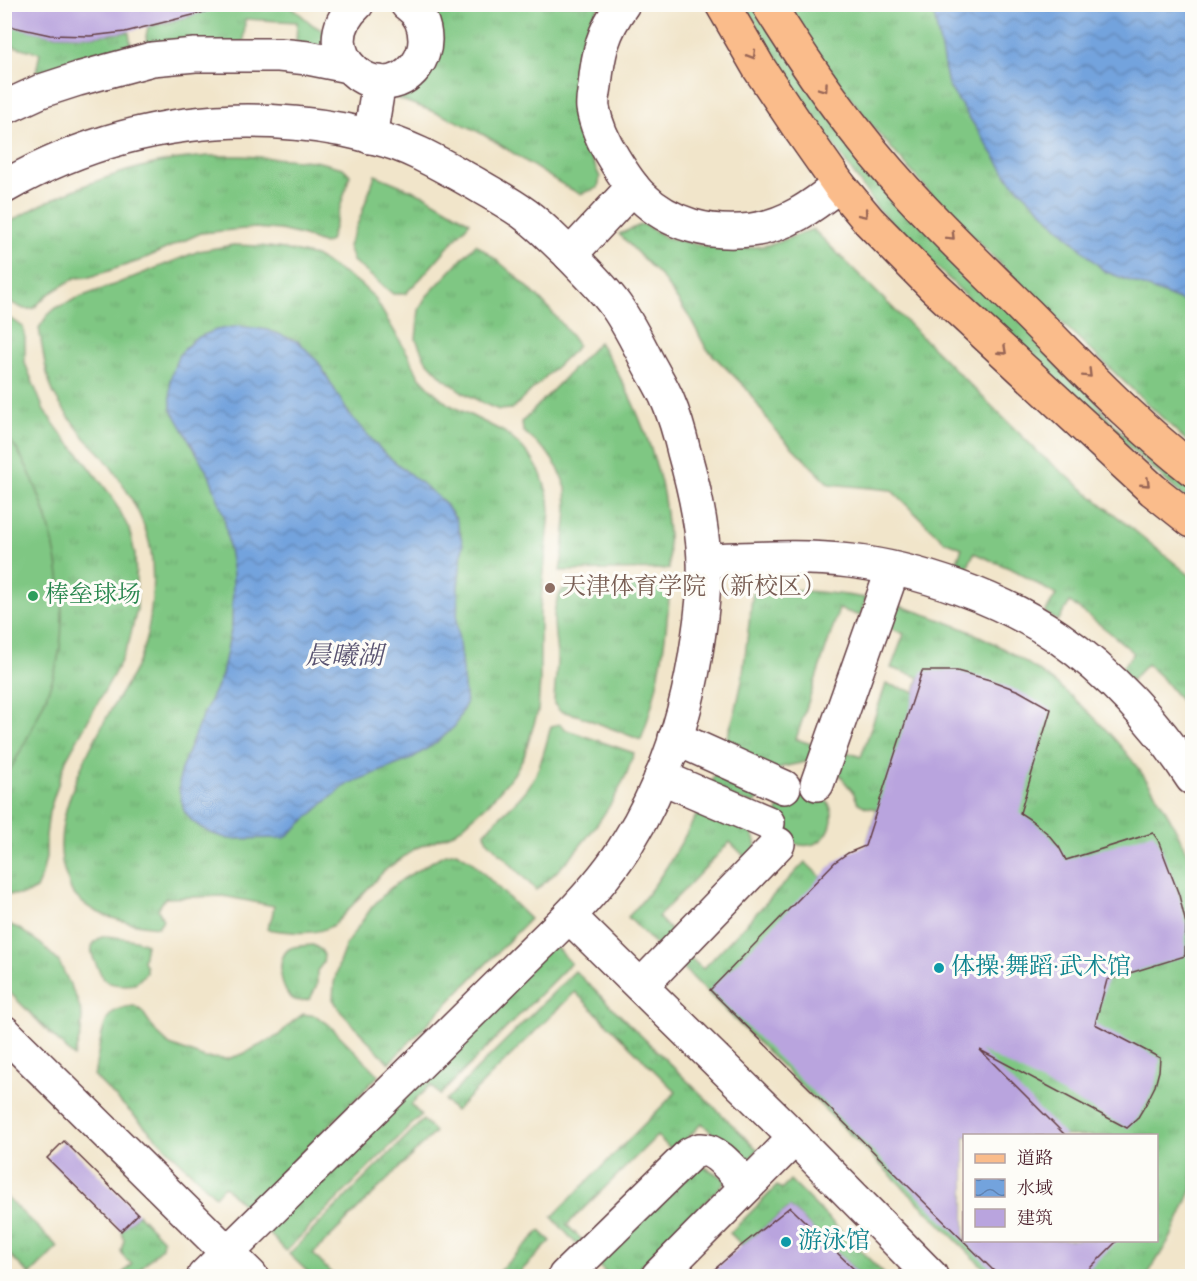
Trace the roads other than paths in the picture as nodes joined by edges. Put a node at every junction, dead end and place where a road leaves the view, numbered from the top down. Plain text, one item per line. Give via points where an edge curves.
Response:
1 (357, 4) edge
2 (622, 4) edge
3 (722, 4) edge
4 (768, 4) edge
5 (410, 5) edge
6 (348, 66) junction
7 (4, 79) edge
8 (379, 82) junction
9 (58, 86) junction
10 (4, 108) edge
11 (370, 137) junction
12 (839, 185) junction
13 (4, 187) edge
14 (633, 187) junction
15 (570, 255) junction
16 (1192, 470) edge
17 (1192, 521) edge
18 (704, 560) junction
19 (893, 569) junction
20 (675, 738) junction
21 (661, 777) junction
22 (1192, 778) edge
23 (818, 784) dead end
24 (784, 787) dead end
25 (569, 916) junction
26 (641, 986) junction
27 (4, 1032) edge
28 (795, 1138) junction
29 (747, 1186) junction
30 (227, 1254) junction
31 (204, 1276) edge
32 (251, 1276) edge
33 (565, 1276) edge
34 (658, 1276) edge
35 (932, 1276) edge

1 - 6 lane via 341,26 339,39
2 - 14 lane via 604,35 593,106 610,153
3 -> 12 main road via 759,68
4 -> 16 main road via 834,103 912,197 1104,391
5 - 8 lane via 425,31 421,59 400,79
6 - 8 lane via 358,75
6 - 9 lane via 279,55 195,55 152,59
7 - 9 lane
8 - 11 lane
9 - 10 lane
11 - 13 lane via 346,130 253,120 186,124 87,148 54,160
11 - 15 lane via 428,158 495,195 527,215
12 - 14 lane via 812,207 775,225 726,231 681,223
12 -> 17 main road via 934,287 1153,490
14 - 15 lane
15 - 18 lane via 615,304 668,400 691,476
18 - 19 lane via 813,558
18 - 20 lane via 704,595 693,677
19 - 22 lane via 974,594 1057,636 1115,684
19 - 23 lane
20 - 21 lane
20 - 24 lane
21 - 25 lane via 627,844
21 - 26 lane via 773,833
25 - 26 lane
25 - 30 lane
26 - 28 lane
27 - 30 lane
28 - 29 lane
28 - 35 lane
29 - 33 lane via 711,1152 700,1150 690,1154
29 - 34 lane
30 - 31 lane
30 - 32 lane

